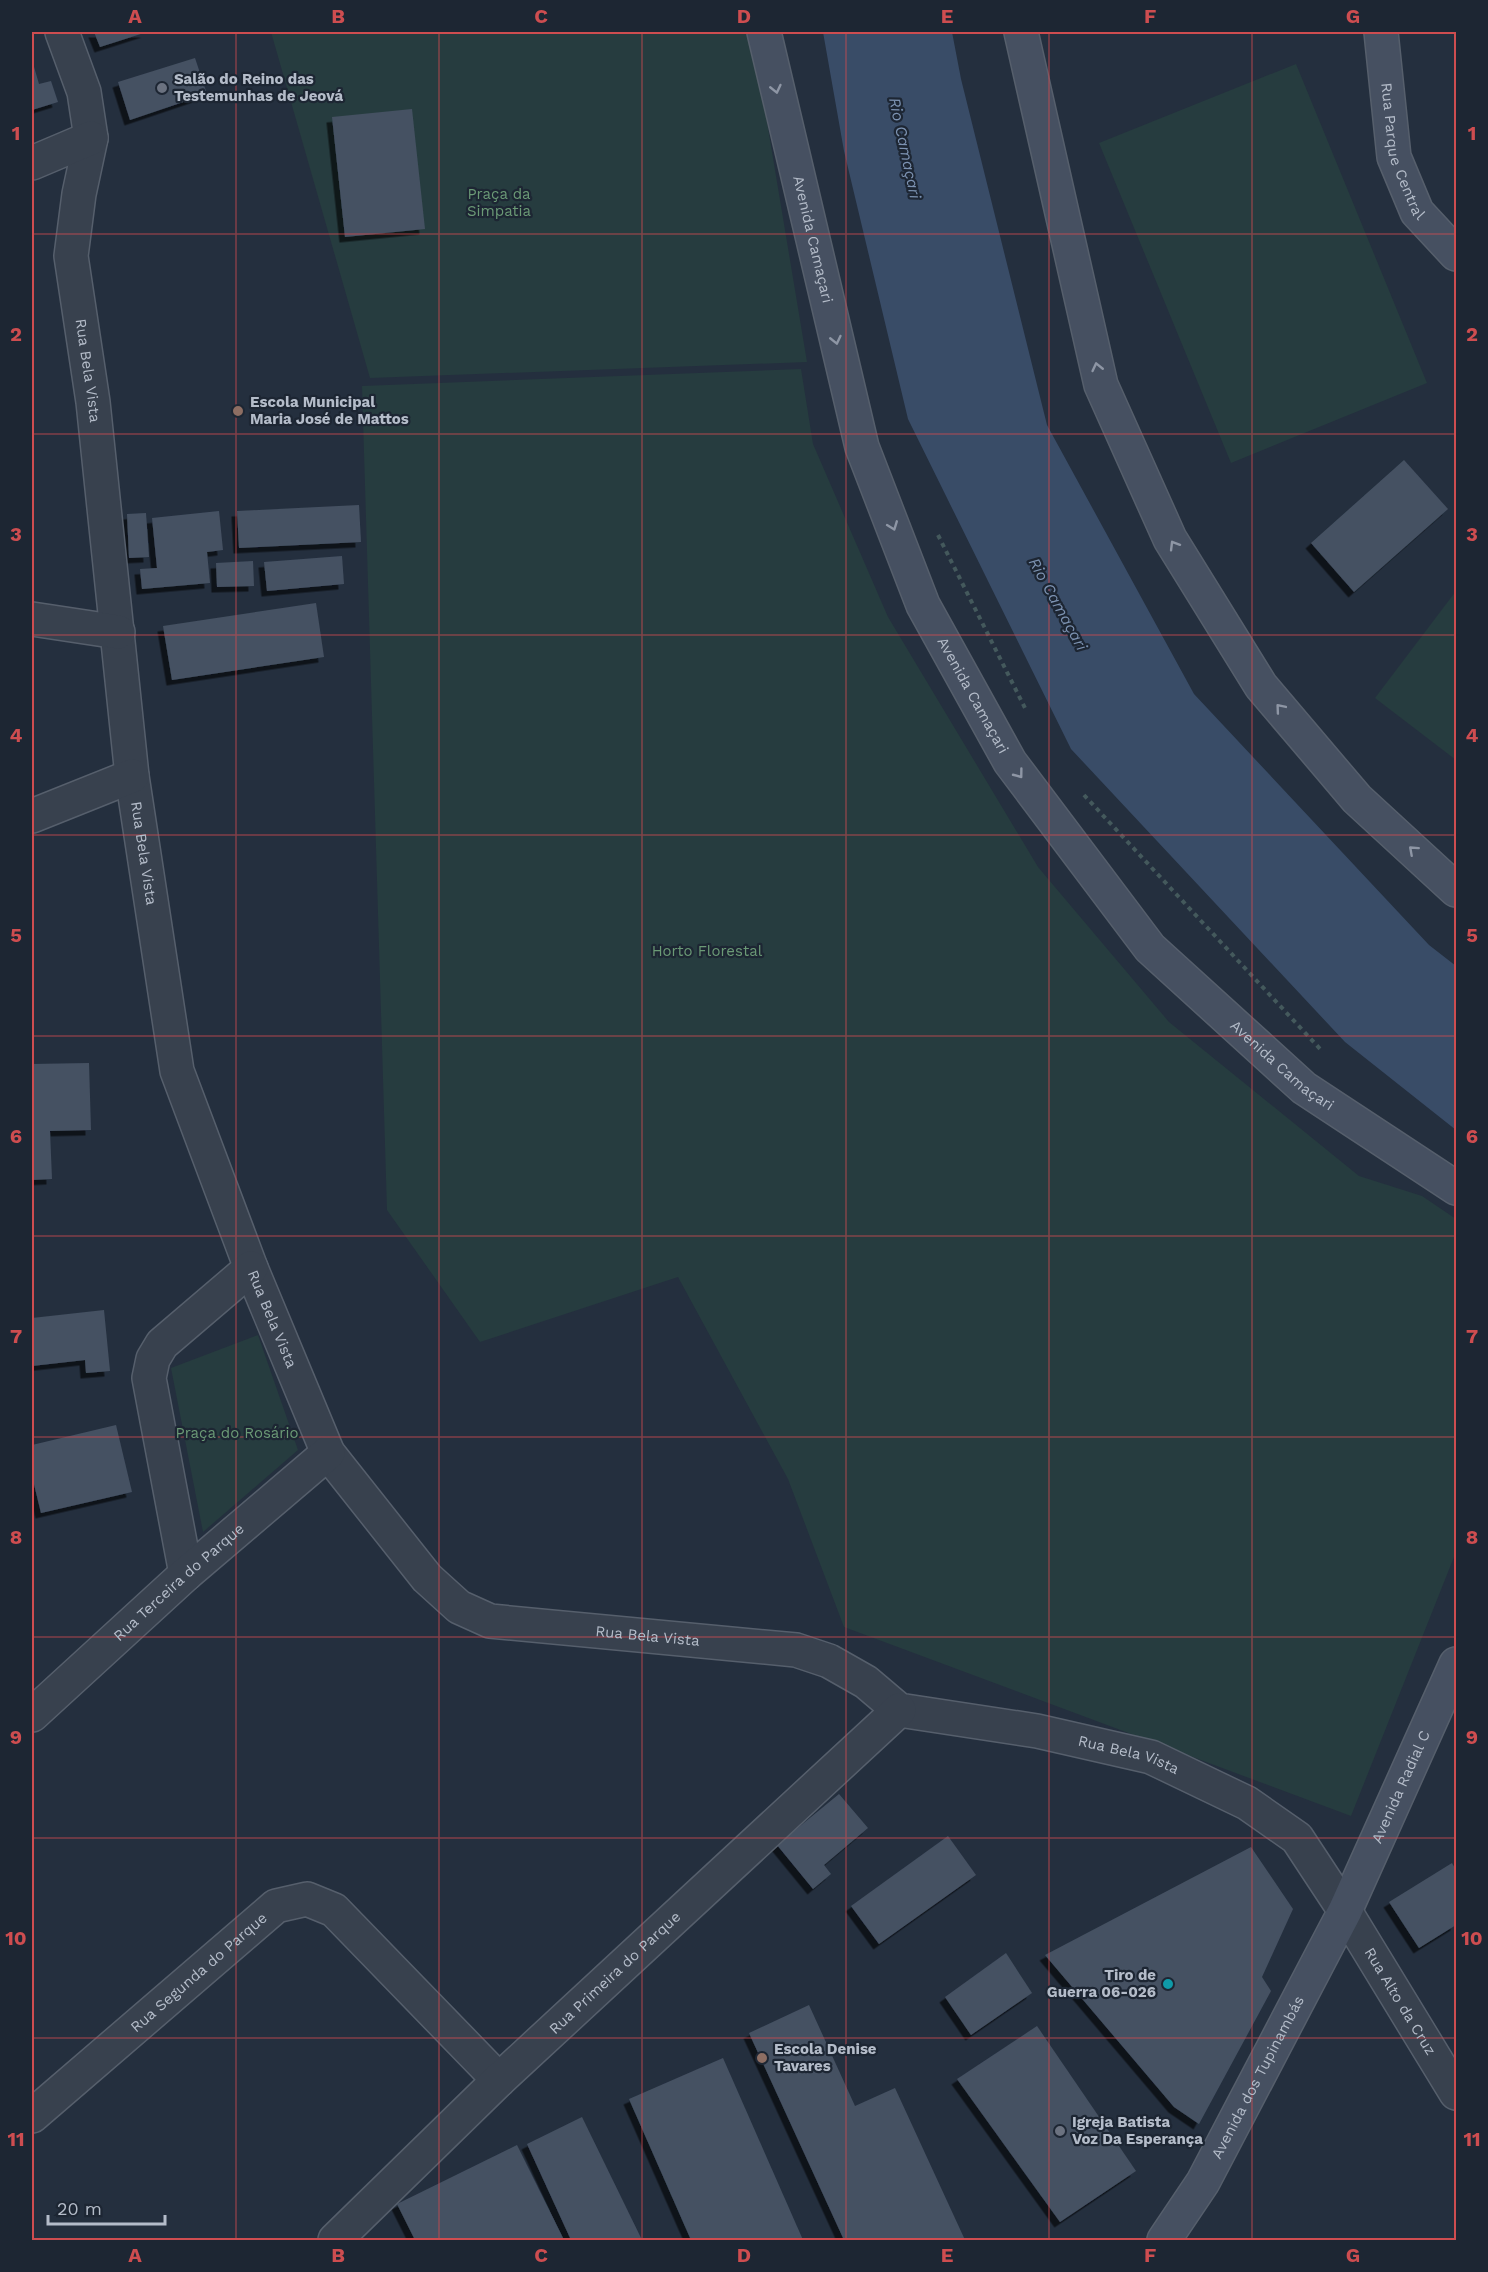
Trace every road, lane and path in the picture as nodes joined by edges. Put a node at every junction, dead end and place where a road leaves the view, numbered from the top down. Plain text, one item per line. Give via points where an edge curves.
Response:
1 (62, 32) edge
2 (764, 32) edge
3 (1021, 32) edge
4 (1381, 32) edge
5 (91, 138) junction
6 (32, 163) edge
7 (1456, 254) edge
8 (937, 532) dead end
9 (32, 619) edge
10 (118, 632) junction
11 (1026, 709) dead end
12 (132, 776) junction
13 (1076, 786) dead end
14 (32, 816) edge
15 (1456, 890) edge
16 (1322, 1051) dead end
17 (1456, 1188) edge
18 (250, 1268) junction
19 (328, 1453) junction
20 (186, 1574) junction
21 (1456, 1664) edge
22 (899, 1710) junction
23 (32, 1715) edge
24 (1344, 1911) junction
25 (499, 2080) junction
26 (1456, 2092) edge
27 (32, 2116) edge
28 (334, 2241) edge
29 (1164, 2241) edge

1 - 5 street, Rua Bela Vista via 84,92
2 -> 17 street, Avenida Camaçari via 862,447 924,605 1010,762 1150,948 1304,1088
15 -> 3 street via 1357,799 1262,686 1170,539 1101,385
4 - 7 street, Rua Parque Central via 1394,157 1417,212
5 - 6 street
5 - 10 street, Rua Bela Vista via 71,256 93,402
8 - 11 path
9 - 10 street
10 - 12 street, Rua Bela Vista
12 - 14 street
12 - 18 street, Rua Bela Vista via 177,1071
13 - 16 path
18 - 19 street, Rua Bela Vista
18 - 20 street via 162,1344 153,1359 149,1378
19 - 20 street, Rua Terceira do Parque
19 - 22 street, Rua Bela Vista via 427,1578 459,1607 490,1621 796,1650 829,1661 866,1682
20 - 23 street, Rua Terceira do Parque
21 - 24 street, Avenida Radial C
22 - 24 street, Rua Bela Vista via 1037,1731 1151,1757 1247,1803 1297,1838
22 - 25 street, Rua Primeira do Parque
24 - 26 street, Rua Alto da Cruz
24 - 29 street, Avenida dos Tupinambás via 1203,2182
25 - 27 street, Rua Segunda do Parque via 334,1910 307,1899 276,1906
25 - 28 street, Rua Primeira do Parque

